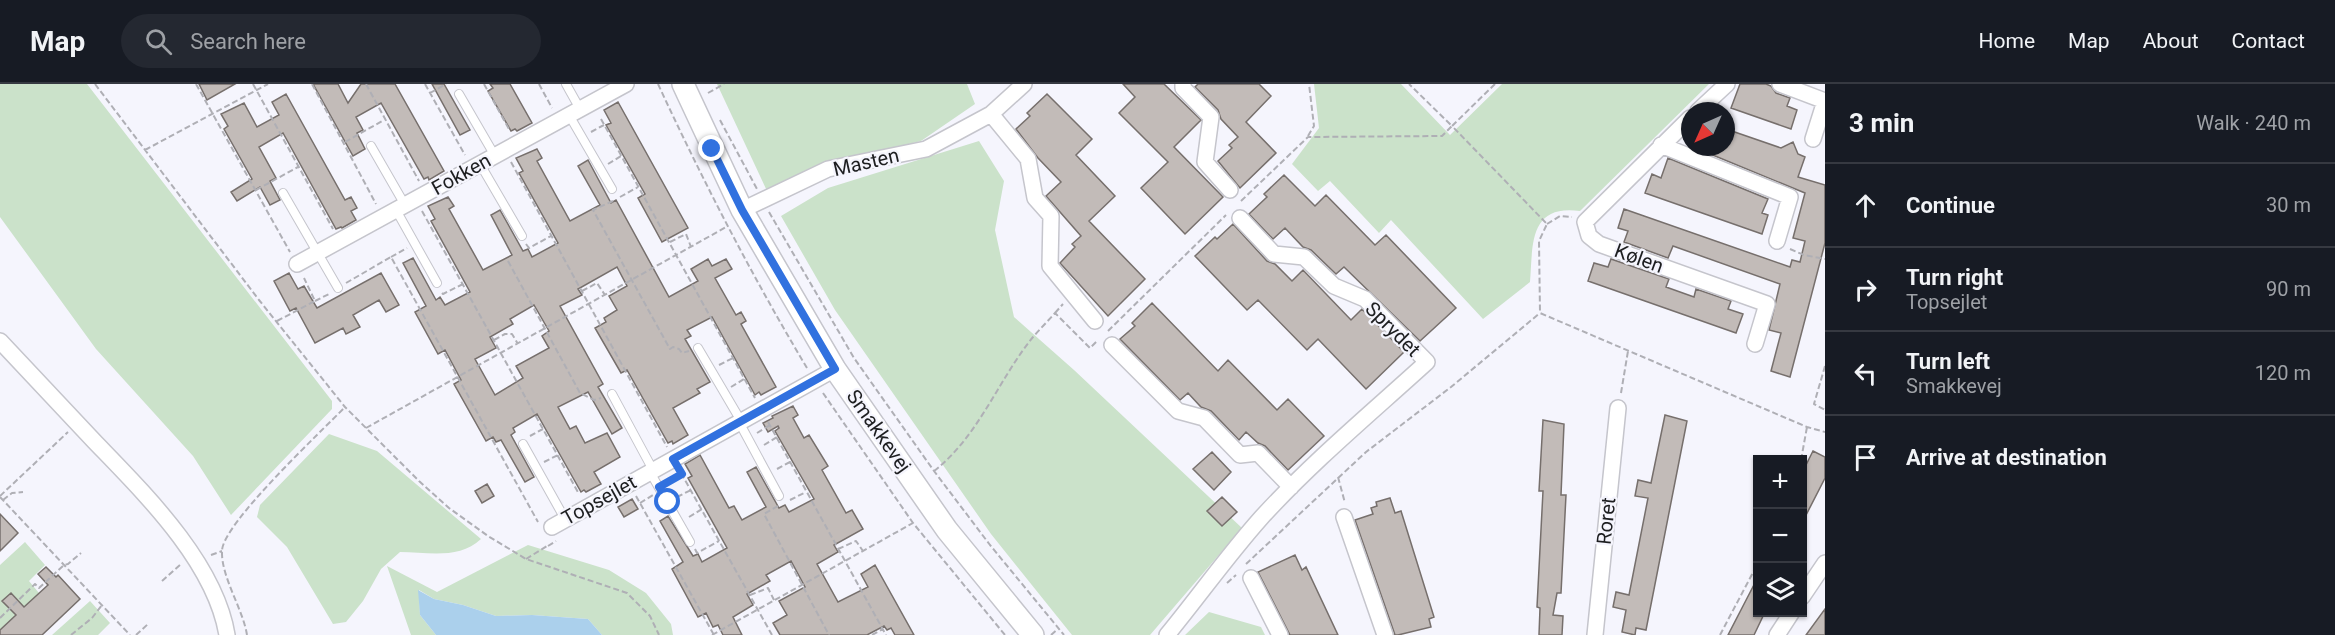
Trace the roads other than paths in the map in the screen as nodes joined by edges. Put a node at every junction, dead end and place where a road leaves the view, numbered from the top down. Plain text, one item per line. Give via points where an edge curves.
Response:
1 (566, 84) edge
2 (626, 84) edge
3 (683, 84) edge
4 (1024, 84) edge
5 (1183, 84) edge
6 (1727, 84) edge
7 (1780, 84) edge
8 (459, 94) dead end
9 (1708, 102) edge
10 (991, 114) junction
11 (569, 115) junction
12 (1681, 127) edge
13 (1813, 139) dead end
14 (371, 146) dead end
15 (1661, 146) junction
16 (505, 150) junction
17 (476, 166) junction
18 (612, 189) dead end
19 (1230, 190) dead end
20 (283, 193) dead end
21 (405, 205) junction
22 (742, 210) junction
23 (1234, 213) road end
24 (522, 236) road end
25 (1777, 241) road end
26 (318, 253) junction
27 (297, 264) road end
28 (437, 283) road end
29 (338, 288) road end
30 (1095, 321) dead end
31 (1105, 340) road end
32 (0, 341) edge
33 (1755, 344) dead end
34 (698, 348) road end
35 (835, 369) junction
36 (612, 394) road end
37 (1618, 408) road end
38 (740, 422) junction
39 (523, 444) road end
40 (652, 471) junction
41 (1291, 487) junction
42 (779, 496) dead end
43 (1344, 518) road end
44 (558, 529) joint
45 (690, 542) road end
46 (1825, 563) edge
47 (1251, 578) dead end
48 (1807, 591) edge
49 (1789, 617) edge
50 (227, 635) edge
51 (1033, 635) edge
52 (1167, 635) edge
53 (1280, 635) edge
54 (1385, 635) edge
55 (1595, 635) edge
56 (1776, 635) edge

1 - 11 lane
2 - 11 street, Fokken
3 - 22 street, Smakkevej
4 - 10 street, Masten
5 - 19 street via 1211,117 1205,162
6 - 9 street
7 - 13 street via 1825,101
8 - 16 lane
10 - 22 street, Masten via 926,149 828,169
10 - 30 street via 1028,159 1035,198 1051,216 1050,266
11 - 16 street, Fokken
11 - 18 lane
12 - 15 street
14 - 21 lane
15 - 25 street via 1790,197
15 - 33 street, Kølen via 1585,222 1589,236 1599,244 1767,304
16 - 17 street, Fokken
17 - 21 street, Fokken
17 - 24 lane
20 - 26 lane
21 - 26 street, Fokken
21 - 28 lane via 415,243
22 - 35 street, Smakkevej
23 - 41 street, Sprydet via 1274,254 1304,257 1334,286 1365,299 1427,362
26 - 27 street, Fokken
26 - 29 lane
31 - 41 street via 1178,411 1204,418 1240,454 1258,453
32 - 50 street via 138,488 197,561 214,592
34 - 38 lane
35 - 38 street, Topsejlet
35 - 51 street, Smakkevej via 947,530
36 - 40 lane
37 - 55 street, Roret
38 - 40 street, Topsejlet
38 - 42 lane
39 - 44 lane via 536,467
40 - 44 street, Topsejlet via 586,507
40 - 45 lane
41 - 52 street, Sprydet via 1222,564
43 - 54 street
46 - 48 street
47 - 53 street
49 - 56 street

